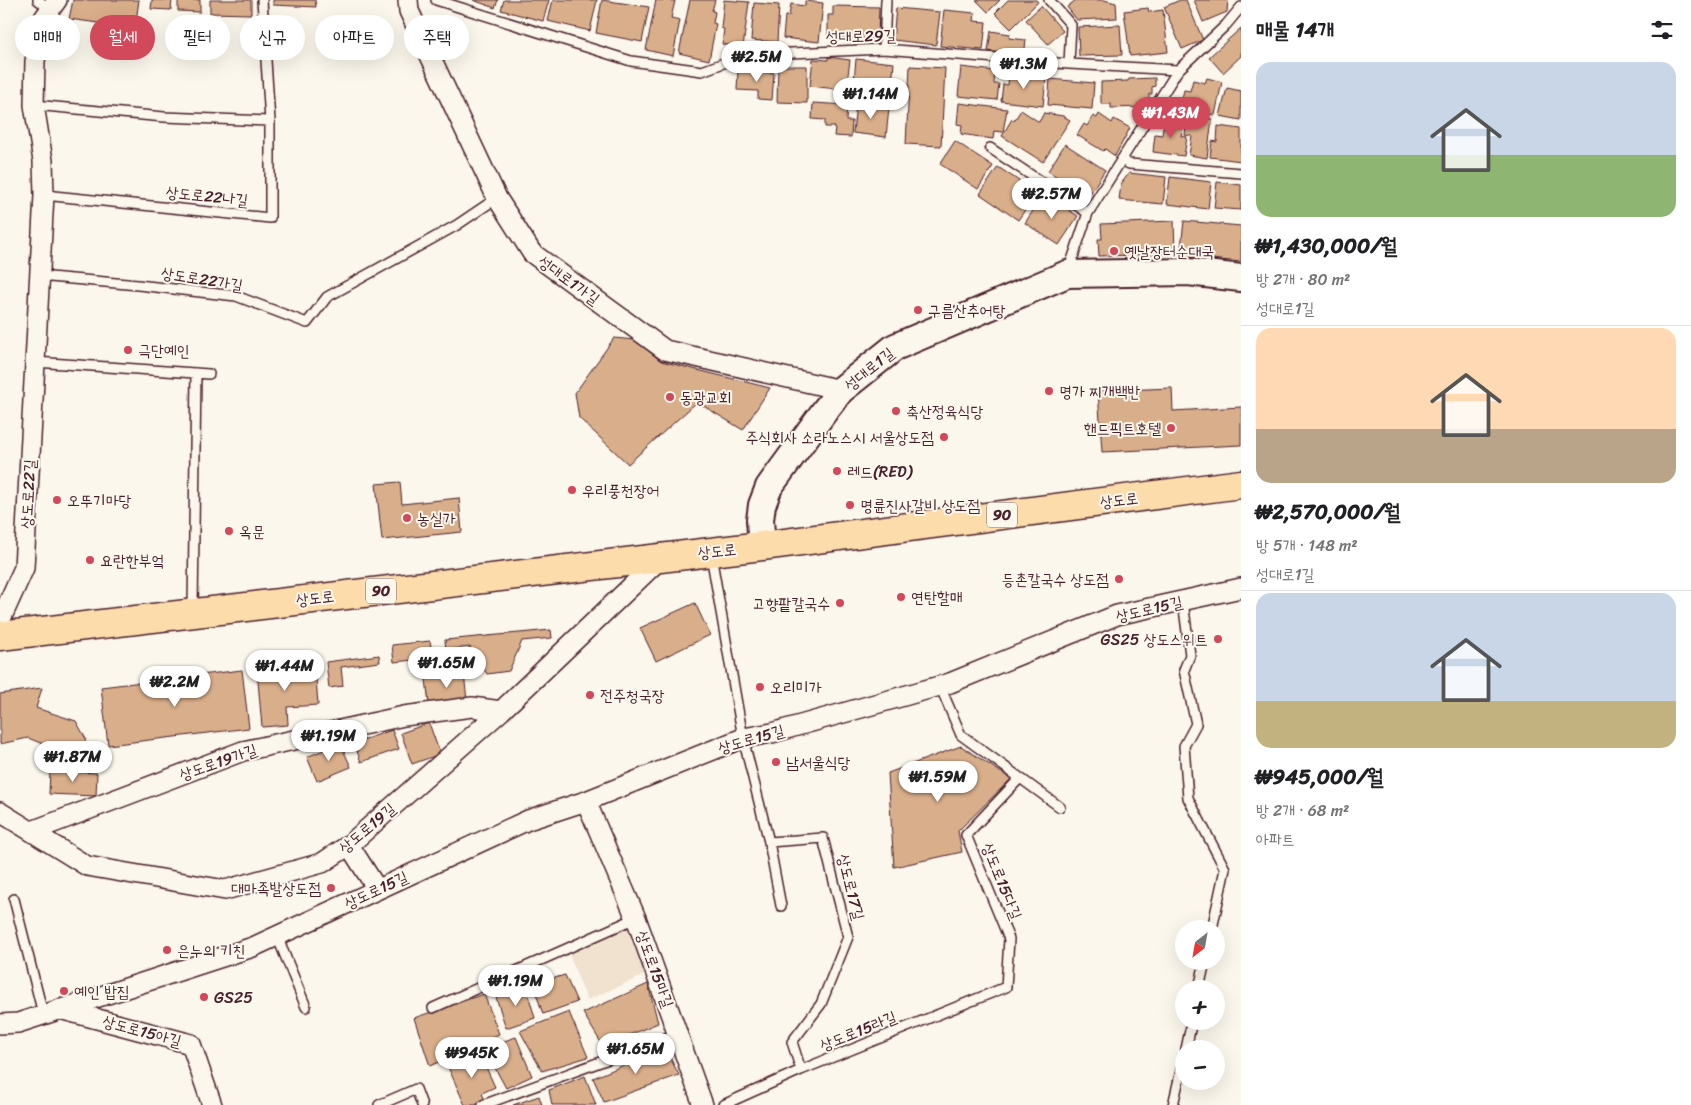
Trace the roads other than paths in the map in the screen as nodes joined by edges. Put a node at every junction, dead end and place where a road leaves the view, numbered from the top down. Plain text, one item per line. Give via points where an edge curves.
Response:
1 (262, 0) edge
2 (408, 0) edge
3 (436, 0) edge
4 (886, 0) edge
5 (1049, 0) edge
6 (48, 3) edge
7 (1241, 7) edge
8 (884, 49) junction
9 (1069, 64) junction
10 (1178, 70) junction
11 (34, 105) junction
12 (270, 121) junction
13 (990, 148) dead end
14 (1121, 160) junction
15 (1241, 173) edge
16 (44, 195) junction
17 (497, 198) junction
18 (1088, 213) junction
19 (1067, 274) junction
20 (39, 276) junction
21 (1241, 278) edge
22 (35, 362) junction
23 (196, 373) junction
24 (209, 374) dead end
25 (841, 390) junction
26 (1241, 484) edge
27 (762, 546) junction
28 (710, 551) junction
29 (662, 557) junction
30 (1241, 588) edge
31 (1183, 601) junction
32 (193, 613) junction
33 (0, 621) edge
34 (0, 636) edge
35 (940, 686) junction
36 (500, 711) junction
37 (743, 738) junction
38 (1020, 778) junction
39 (586, 801) junction
40 (1060, 808) dead end
41 (0, 812) edge
42 (32, 831) junction
43 (769, 842) junction
44 (349, 845) junction
45 (377, 889) junction
46 (14, 899) dead end
47 (781, 906) dead end
48 (636, 918) junction
49 (1214, 920) edge
50 (277, 936) junction
51 (1006, 987) joint
52 (306, 1007) dead end
53 (433, 1008) dead end
54 (51, 1012) junction
55 (0, 1024) edge
56 (679, 1033) junction
57 (801, 1070) junction
58 (1176, 1090) edge
59 (212, 1105) edge
60 (379, 1105) edge
61 (422, 1105) edge
62 (483, 1105) edge
63 (704, 1105) edge
64 (723, 1105) edge
65 (1173, 1105) edge

1 - 12 lane, 상도로22나길
2 - 17 street, 성대로1가길 via 409,11
3 - 8 lane, 성대로29길 via 631,61 702,71 744,54
4 - 8 lane
5 - 9 lane via 1071,25
6 - 11 street, 상도로22길 via 35,61
7 - 10 lane
8 - 9 lane, 성대로29길
9 - 10 lane, 성대로29길
10 - 14 lane
11 - 12 lane via 164,117
11 - 16 street, 상도로22길 via 43,160
12 - 16 lane, 상도로22나길 via 270,218
13 - 18 lane
14 - 15 lane via 1129,164
14 - 18 lane
16 - 20 street, 상도로22길
17 - 20 lane, 상도로22가길 via 457,225 327,298 307,323 236,296
17 - 25 street, 성대로1가길 via 532,253 665,350
18 - 19 lane
19 - 21 street, 성대로1길 via 1188,272
19 - 25 street, 성대로1길 via 896,347
20 - 22 street, 상도로22길
22 - 23 lane
22 - 33 street, 상도로22길 via 24,568
23 - 24 lane
23 - 32 lane
25 - 27 street, 성대로1길 via 769,487 760,520
26 - 27 main road, 상도로 / 90
27 - 28 main road, 상도로 / 90
28 - 29 main road, 상도로 / 90
28 - 37 lane
29 - 32 main road, 상도로 / 90
29 - 36 street, 상도로19길
30 - 31 street, 상도로15길
31 - 35 street, 상도로15길 via 1117,615
31 - 49 lane via 1190,655 1184,670 1196,724 1184,746 1188,798 1225,869
32 - 34 main road, 상도로 / 90
35 - 37 street, 상도로15길 via 772,733
35 - 38 lane via 961,734
36 - 42 street, 상도로19가길 via 472,707 404,716 243,751
36 - 44 street, 상도로19길
37 - 39 street, 상도로15길
37 - 43 lane
38 - 40 lane
38 - 51 lane, 상도로15다길 via 966,835 1009,939
39 - 45 street, 상도로15길 via 528,820
39 - 48 street, 상도로15마길
41 - 42 street, 상도로19길
42 - 44 street, 상도로19길 via 87,866 225,890 322,863
43 - 47 lane
43 - 57 lane, 상도로17길 via 823,838 848,937 821,1004 792,1042
44 - 45 street
45 - 50 street, 상도로15길
46 - 54 lane
48 - 53 lane, 상도로15마길
48 - 56 street, 상도로15마길
50 - 52 lane
50 - 54 street, 상도로15길
51 - 57 lane, 상도로15라길
54 - 55 street, 상도로15길
54 - 59 street, 상도로15아길 via 192,1044
56 - 62 lane
56 - 63 street, 상도로15마길
57 - 64 lane, 상도로15라길
58 - 65 lane
60 - 61 lane via 416,1089

